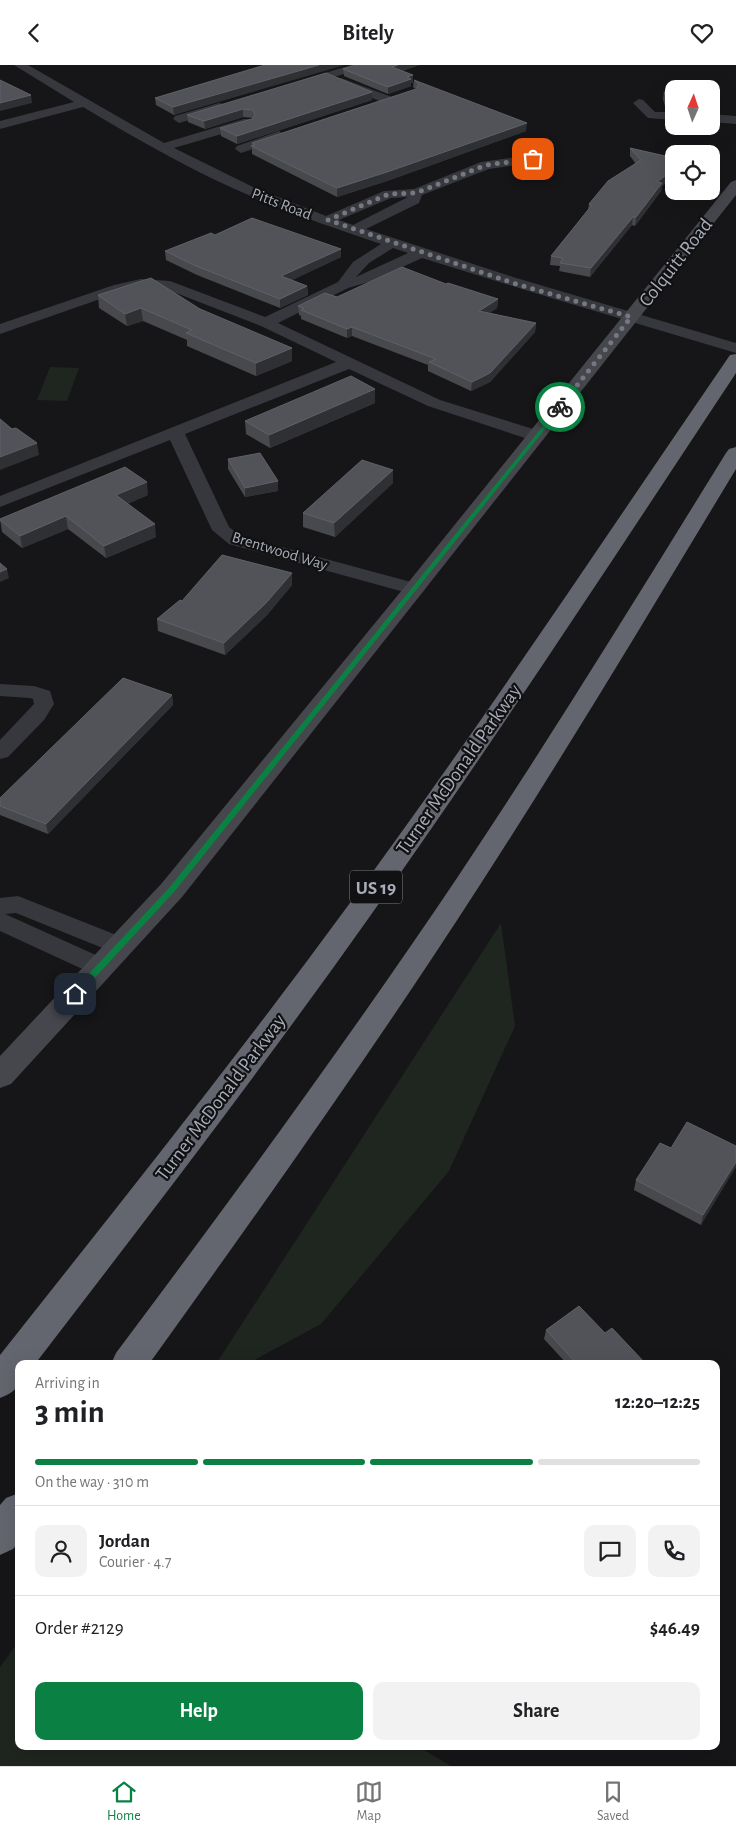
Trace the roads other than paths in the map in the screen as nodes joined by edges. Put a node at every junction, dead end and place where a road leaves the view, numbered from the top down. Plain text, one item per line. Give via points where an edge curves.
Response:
1 (20, 65) edge
2 (356, 67) edge
3 (328, 76) junction
4 (291, 86) edge
5 (404, 95) edge
6 (388, 100) junction
7 (84, 103) junction
8 (639, 103) dead end
9 (369, 106) edge
10 (665, 116) edge
11 (720, 118) edge
12 (179, 119) edge
13 (736, 120) edge
14 (248, 122) junction
15 (0, 125) edge
16 (296, 129) edge
17 (278, 135) junction
18 (162, 148) junction
19 (241, 149) edge
20 (533, 159) dead end
21 (736, 185) edge
22 (416, 193) junction
23 (328, 220) junction
24 (354, 229) junction
25 (392, 243) junction
26 (420, 253) junction
27 (344, 285) junction
28 (631, 317) junction
29 (266, 323) junction
30 (0, 329) edge
31 (736, 348) edge
32 (736, 359) edge
33 (349, 363) junction
34 (175, 432) junction
35 (537, 436) junction
36 (736, 453) edge
37 (0, 502) edge
38 (415, 589) junction
39 (0, 690) edge
40 (0, 752) edge
41 (0, 905) edge
42 (0, 921) edge
43 (120, 946) junction
44 (100, 967) junction
45 (0, 1076) edge
46 (17, 1360) edge
47 (131, 1360) edge
48 (15, 1363) edge
49 (0, 1382) edge
50 (15, 1516) edge
51 (0, 1535) edge

1 - 7 street, Pitts Road
2 - 3 street
3 - 4 street
3 - 6 street
5 - 6 street
6 - 9 street
7 - 15 street
7 - 18 street, Pitts Road
8 - 10 street via 652,115
11 - 13 street
12 - 14 street via 222,106
14 - 17 street
14 - 18 street
16 - 17 street
17 - 19 street
18 - 23 street, Pitts Road via 249,190
20 - 22 street via 486,165
21 - 28 street, Colquitt Road
22 - 23 street via 389,194
22 - 24 street via 414,200
23 - 24 street, Pitts Road
24 - 25 street, Pitts Road
25 - 26 street, Pitts Road
25 - 27 street via 361,261 350,272
26 - 27 street
26 - 28 street, Pitts Road
27 - 29 street
28 - 31 street, Pitts Road
28 - 35 street, Colquitt Road
29 - 30 street via 165,284 140,283
29 - 33 street
32 - 46 highway, Turner McDonald Parkway / US 19 via 512,694 357,913 147,1194
33 - 34 street
33 - 35 street via 434,403
34 - 37 street
34 - 38 street, Brentwood Way via 221,530 235,540
35 - 38 street, Colquitt Road
36 - 47 highway via 567,727 430,939
38 - 43 street, Colquitt Road via 172,890
39 - 40 street via 34,692 43,696 44,704
41 - 43 street via 18,904
42 - 44 street
43 - 44 street, Colquitt Road
44 - 45 street, Colquitt Road
48 - 49 highway, Turner McDonald Parkway / US 19
50 - 51 highway

